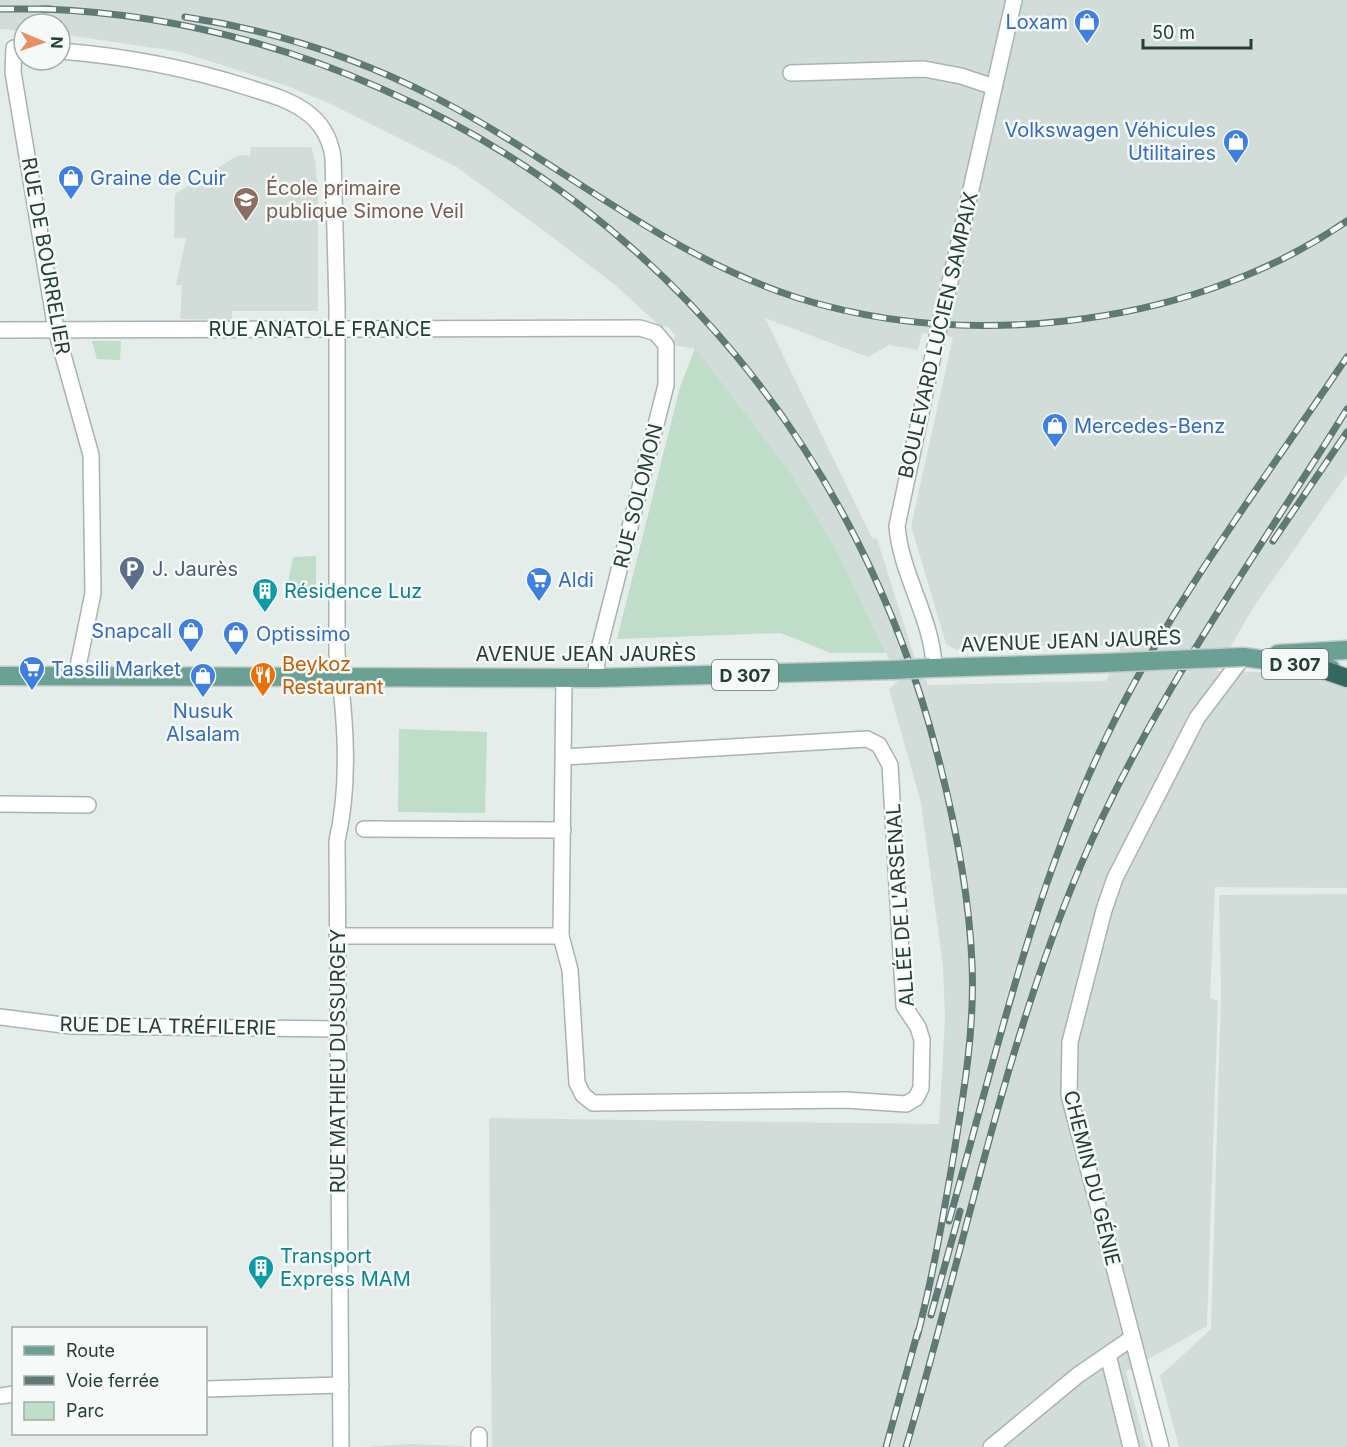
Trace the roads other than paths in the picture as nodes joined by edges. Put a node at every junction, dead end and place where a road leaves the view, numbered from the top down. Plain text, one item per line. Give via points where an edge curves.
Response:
1 (1014, 0) edge
2 (72, 52) edge
3 (13, 72) edge
4 (791, 73) dead end
5 (994, 87) junction
6 (640, 328) joint
7 (336, 329) junction
8 (0, 330) edge
9 (56, 330) junction
10 (1347, 650) edge
11 (1243, 657) junction
12 (1315, 667) junction
13 (932, 668) junction
14 (1347, 670) edge
15 (0, 676) edge
16 (76, 676) junction
17 (340, 676) junction
18 (564, 678) junction
19 (596, 678) junction
20 (1347, 678) edge
21 (564, 757) junction
22 (0, 804) edge
23 (88, 805) dead end
24 (364, 830) dead end
25 (563, 830) junction
26 (337, 936) junction
27 (561, 936) junction
28 (0, 1017) edge
29 (337, 1029) junction
30 (1132, 1338) junction
31 (1108, 1354) junction
32 (341, 1385) junction
33 (207, 1389) edge
34 (341, 1447) edge
35 (991, 1447) edge
36 (1131, 1447) edge
37 (1161, 1447) edge

1 - 5 street, BOULEVARD LUCIEN SAMPAIX
2 - 7 street, RUE MATHIEU DUSSURGEY via 199,73 280,98 313,118 328,138 333,156
3 - 9 street, RUE DE BOURRELIER
4 - 5 street via 924,69
5 - 13 street, BOULEVARD LUCIEN SAMPAIX, bridge via 897,526 899,546 930,639
6 - 7 street, RUE ANATOLE FRANCE
6 - 19 street, RUE SOLOMON via 656,333 666,345 666,385 597,657
7 - 9 street, RUE ANATOLE FRANCE
7 - 17 street, RUE MATHIEU DUSSURGEY
8 - 9 street, RUE ANATOLE FRANCE
9 - 16 street, RUE DE BOURRELIER via 91,455 93,593
10 - 11 main road, D 307
11 - 12 main road, D 307
11 - 13 main road, AVENUE JEAN JAURÈS / D 307, bridge
11 - 30 street, CHEMIN DU GÉNIE via 1197,718 1115,878 1071,1042 1069,1095
12 - 14 main road, D 307
12 - 20 highway
13 - 19 main road, AVENUE JEAN JAURÈS / D 307, bridge
15 - 16 main road, AVENUE JEAN JAURÈS / D 307
16 - 17 main road, AVENUE JEAN JAURÈS / D 307
17 - 18 main road, AVENUE JEAN JAURÈS / D 307
17 - 26 street, RUE MATHIEU DUSSURGEY via 344,704 344,797 337,841
18 - 19 main road, AVENUE JEAN JAURÈS / D 307
18 - 21 street, ALLÉE DE L'ARSENAL
21 - 25 street, ALLÉE DE L'ARSENAL
21 - 27 street, ALLÉE DE L'ARSENAL via 867,739 879,745 890,765 904,1006 922,1040 921,1088 916,1098 906,1104 846,1100 593,1103 583,1095 578,1083 570,970
22 - 23 street
24 - 25 street
25 - 27 street, ALLÉE DE L'ARSENAL
26 - 27 street
26 - 29 street, RUE MATHIEU DUSSURGEY
28 - 29 street, RUE DE LA TRÉFILERIE via 71,1026
29 - 32 street, RUE MATHIEU DUSSURGEY
30 - 31 street
30 - 37 street, CHEMIN DU GÉNIE
31 - 35 street
31 - 36 street
32 - 33 street
32 - 34 street, RUE MATHIEU DUSSURGEY

